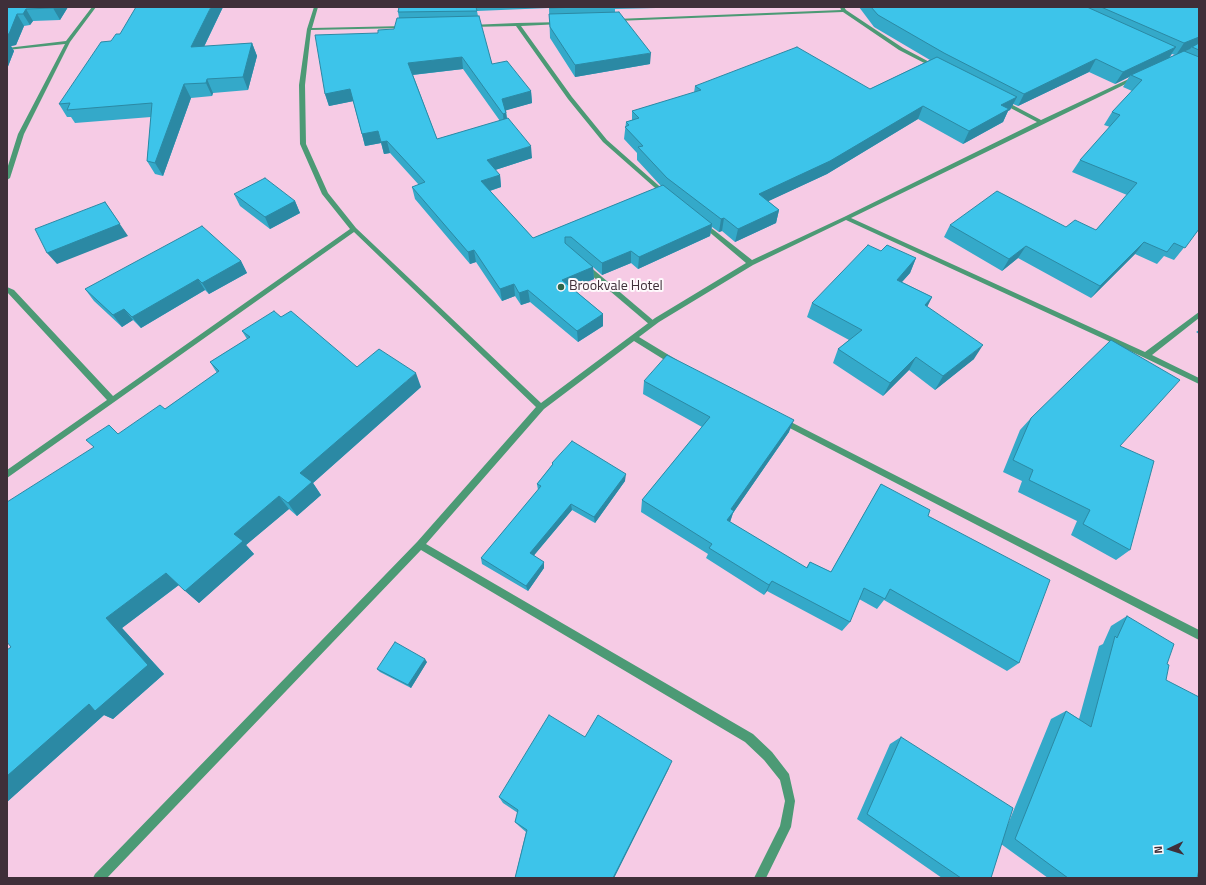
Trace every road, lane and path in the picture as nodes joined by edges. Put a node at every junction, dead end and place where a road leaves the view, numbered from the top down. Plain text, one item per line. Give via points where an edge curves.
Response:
1 (94, 7) edge
2 (316, 7) edge
3 (842, 9) edge
4 (612, 21) edge
5 (564, 22) edge
6 (517, 24) junction
7 (461, 26) edge
8 (413, 27) edge
9 (310, 29) junction
10 (68, 42) junction
11 (7, 49) edge
12 (936, 67) edge
13 (1144, 74) edge
14 (999, 100) edge
15 (1041, 122) junction
16 (7, 178) edge
17 (666, 195) edge
18 (846, 218) junction
19 (697, 219) edge
20 (354, 229) junction
21 (580, 262) edge
22 (751, 263) junction
23 (7, 289) edge
24 (1199, 314) edge
25 (652, 323) junction
26 (634, 338) junction
27 (1146, 355) junction
28 (681, 366) edge
29 (1199, 381) edge
30 (112, 400) junction
31 (541, 407) junction
32 (778, 418) edge
33 (7, 474) edge
34 (420, 545) junction
35 (1199, 634) edge
36 (99, 878) edge
37 (760, 878) edge

1 - 10 street
2 - 9 street
3 - 4 street
3 - 12 street via 901,49
5 - 6 street
6 - 7 street
6 - 17 street via 570,98 605,141
8 - 9 street
9 - 20 street via 302,85 303,144 325,194
10 - 11 street
10 - 16 street via 21,134
13 - 15 street
14 - 15 street
15 - 18 street
18 - 22 street
18 - 27 street
19 - 22 street
20 - 30 street
20 - 31 street
21 - 25 street
22 - 25 street
23 - 30 street
24 - 27 street
25 - 26 street
26 - 28 street
26 - 31 street
27 - 29 street
30 - 33 street
31 - 34 street
32 - 35 street
34 - 36 street
34 - 37 street via 749,738 768,756 785,778 790,801 785,827

